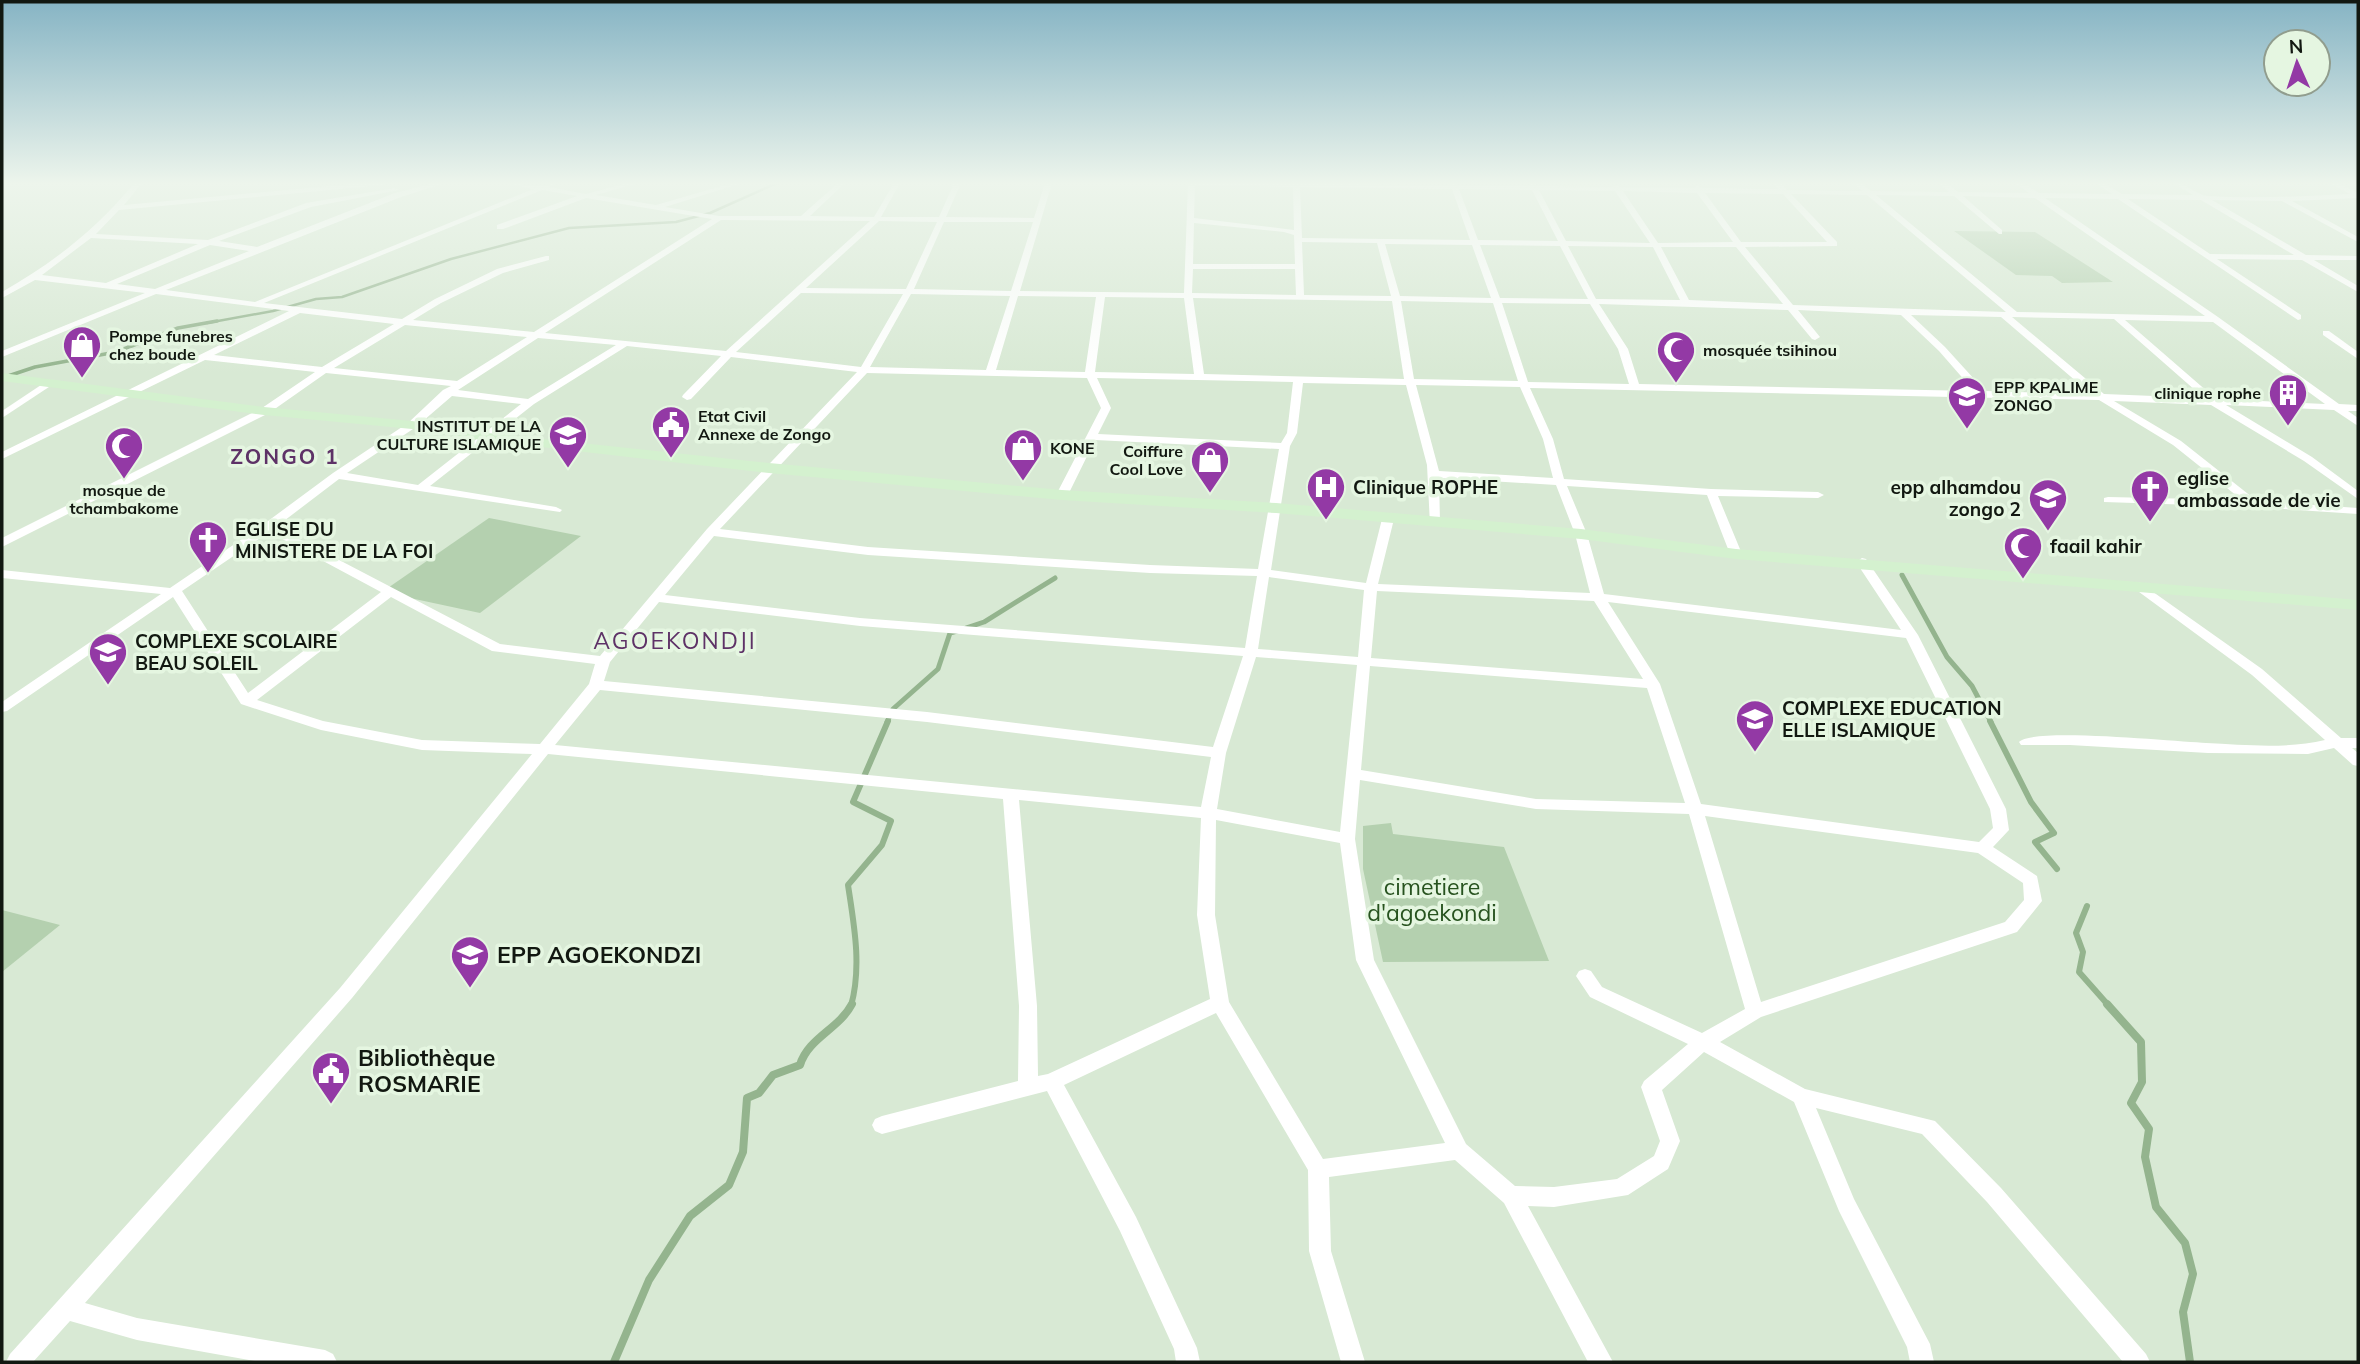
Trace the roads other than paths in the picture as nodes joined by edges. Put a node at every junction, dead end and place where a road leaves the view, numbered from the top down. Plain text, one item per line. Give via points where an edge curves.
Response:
1 (75, 247) edge
2 (198, 247) edge
3 (238, 247) edge
4 (267, 247) edge
5 (396, 247) edge
6 (674, 247) edge
7 (846, 247) edge
8 (930, 247) edge
9 (1029, 247) edge
10 (1189, 247) edge
11 (1299, 247) edge
12 (1382, 247) edge
13 (1477, 247) edge
14 (1566, 247) edge
15 (1657, 247) edge
16 (1740, 247) edge
17 (1929, 247) edge
18 (2112, 247) edge
19 (2196, 247) edge
20 (2286, 247) edge
21 (258, 250) junction
22 (2210, 256) junction
23 (546, 258) dead end
24 (2305, 258) junction
25 (2358, 258) edge
26 (1189, 266) junction
27 (1300, 267) junction
28 (35, 277) junction
29 (107, 285) junction
30 (2358, 289) edge
31 (800, 290) junction
32 (909, 291) junction
33 (162, 292) junction
34 (1014, 292) junction
35 (1101, 294) junction
36 (2, 295) edge
37 (1188, 295) junction
38 (1300, 298) junction
39 (1396, 299) junction
40 (1497, 301) junction
41 (258, 303) junction
42 (1594, 303) junction
43 (1686, 303) junction
44 (1794, 308) junction
45 (298, 310) junction
46 (1903, 312) junction
47 (2009, 314) junction
48 (2117, 317) junction
49 (2298, 317) dead end
50 (2215, 319) junction
51 (405, 322) junction
52 (2326, 333) dead end
53 (537, 335) junction
54 (1815, 337) dead end
55 (623, 345) junction
56 (730, 352) junction
57 (2, 354) edge
58 (2358, 356) edge
59 (205, 357) junction
60 (325, 369) junction
61 (864, 370) junction
62 (990, 373) junction
63 (1090, 374) junction
64 (1199, 377) junction
65 (9, 378) edge
66 (1298, 380) junction
67 (50, 383) junction
68 (1410, 383) junction
69 (458, 384) junction
70 (1524, 386) junction
71 (1635, 388) junction
72 (134, 392) junction
73 (447, 392) junction
74 (1982, 394) junction
75 (687, 397) dead end
76 (2101, 397) junction
77 (530, 402) junction
78 (2215, 403) junction
79 (2337, 408) junction
80 (2358, 408) edge
81 (264, 411) junction
82 (2, 415) edge
83 (2358, 423) edge
84 (412, 425) junction
85 (1092, 437) junction
86 (488, 438) junction
87 (1285, 446) junction
88 (2, 456) edge
89 (769, 468) junction
90 (337, 474) junction
91 (1433, 474) junction
92 (1559, 480) junction
93 (421, 488) junction
94 (1710, 492) junction
95 (1062, 495) junction
96 (1818, 495) dead end
97 (2358, 496) edge
98 (2108, 500) dead end
99 (2254, 504) junction
100 (1276, 508) junction
101 (556, 510) dead end
102 (2358, 511) edge
103 (1388, 519) junction
104 (1434, 522) junction
105 (268, 527) junction
106 (711, 532) junction
107 (1581, 534) junction
108 (2, 542) edge
109 (1736, 554) junction
110 (1862, 562) junction
111 (1265, 573) junction
112 (2, 574) edge
113 (2139, 586) junction
114 (1371, 587) junction
115 (176, 592) junction
116 (389, 592) junction
117 (1598, 597) junction
118 (659, 598) junction
119 (2358, 605) edge
120 (1911, 635) junction
121 (1251, 651) junction
122 (603, 661) junction
123 (1364, 662) junction
124 (1653, 684) junction
125 (596, 685) junction
126 (246, 701) junction
127 (2, 708) edge
128 (2026, 742) dead end
129 (2335, 743) junction
130 (2358, 743) edge
131 (542, 749) junction
132 (1219, 752) junction
133 (2358, 761) edge
134 (1353, 774) junction
135 (1011, 796) junction
136 (1695, 809) junction
137 (1208, 813) junction
138 (1347, 839) junction
139 (1982, 848) junction
140 (1585, 976) dead end
141 (1220, 1003) junction
142 (1755, 1012) junction
143 (1703, 1042) junction
144 (1052, 1081) junction
145 (1028, 1086) junction
146 (1801, 1096) junction
147 (882, 1125) dead end
148 (1459, 1150) junction
149 (1318, 1169) junction
150 (1511, 1196) junction
151 (64, 1308) junction
152 (18, 1362) edge
153 (325, 1362) edge
154 (1188, 1362) edge
155 (1353, 1362) edge
156 (1601, 1362) edge
157 (1922, 1362) edge
158 (2138, 1362) edge

1 - 28 street
2 - 29 street
3 - 21 street
4 - 21 street
5 - 41 street
6 - 53 street
7 - 31 street
8 - 32 street
9 - 34 street
10 - 26 street
11 - 27 street
12 - 39 street
13 - 40 street
14 - 42 street
15 - 43 street
16 - 44 street
17 - 47 street
18 - 50 street
19 - 22 street
20 - 24 street
21 - 33 street
22 - 24 street
22 - 49 street
23 - 51 street via 500,271
24 - 25 street
24 - 30 street
26 - 27 street
26 - 37 street
27 - 38 street
28 - 29 street
28 - 36 street
29 - 33 street
31 - 32 street
31 - 56 street
32 - 34 street
32 - 61 street
33 - 41 street
33 - 57 street
34 - 35 street
34 - 62 street
35 - 37 street
35 - 63 street
37 - 38 street
37 - 64 street
38 - 39 street
39 - 40 street
39 - 68 street
40 - 42 street
40 - 70 street
41 - 45 street
42 - 43 street
42 - 71 street via 1623,349
43 - 44 street
44 - 46 street
44 - 54 street
45 - 51 street
45 - 59 street
46 - 47 street
46 - 74 street
47 - 48 street
47 - 76 street
48 - 50 street
48 - 78 street
50 - 79 street
51 - 53 street
51 - 60 street
52 - 58 street
53 - 55 street
53 - 69 street
55 - 56 street
55 - 77 street
56 - 61 street
56 - 75 street
59 - 60 street
59 - 72 street
60 - 69 street
60 - 81 street
61 - 62 street
61 - 89 street
62 - 63 street
63 - 64 street
63 - 85 street via 1106,408
64 - 66 street
65 - 67 street
66 - 68 street
66 - 87 street via 1292,433
67 - 72 street
67 - 82 street
68 - 70 street
68 - 91 street
69 - 73 street
70 - 71 street
70 - 92 street via 1548,439
71 - 74 street
72 - 81 street
72 - 88 street
73 - 77 street
73 - 84 street
74 - 76 street
76 - 78 street
76 - 99 street via 2177,443
77 - 86 street
78 - 79 street
78 - 97 street via 2308,459
79 - 80 street
79 - 83 street
81 - 84 street
81 - 108 street
84 - 86 street
84 - 90 street
85 - 87 street
85 - 95 street
86 - 89 street
86 - 93 street
87 - 100 street
89 - 95 street
89 - 106 street
90 - 93 street
90 - 105 street
91 - 92 street
91 - 104 street
92 - 94 street
92 - 107 street
93 - 101 street
94 - 96 street
94 - 109 street
95 - 100 street
98 - 99 street
99 - 102 street
100 - 103 street
100 - 111 street
103 - 104 street
103 - 114 street
104 - 107 street
105 - 115 street
105 - 116 street
106 - 111 street via 868,551
106 - 118 street
107 - 109 street
107 - 117 street
109 - 110 street
110 - 113 street
110 - 120 street
111 - 114 street
111 - 121 street
112 - 115 street
113 - 119 street
113 - 129 street via 2257,672
114 - 117 street
114 - 123 street
115 - 126 street
115 - 127 street
116 - 122 street via 496,648
116 - 126 street
117 - 120 street
117 - 124 street
118 - 121 street via 860,622
118 - 122 street
120 - 139 street via 1998,809 2001,830
121 - 123 street
121 - 132 street
122 - 125 street
123 - 124 street
123 - 134 street
124 - 136 street
125 - 131 street
125 - 132 street via 927,717
126 - 131 street via 321,725 422,745
128 - 129 street via 2308,749
129 - 130 street
129 - 133 street
131 - 135 street via 887,780
131 - 151 street via 345,993
132 - 137 street
134 - 136 street via 1536,804
134 - 138 street
135 - 137 street
135 - 145 street via 1028,1006
136 - 139 street
136 - 142 street
137 - 138 street
137 - 141 street via 1206,915
138 - 148 street via 1365,960
139 - 142 street via 2031,880 2033,901 2011,927
140 - 143 street via 1596,992
141 - 144 street
141 - 149 street
142 - 143 street
143 - 146 street
143 - 150 street via 1651,1087 1670,1140 1661,1162 1621,1188
144 - 145 street
144 - 154 street via 1128,1224
145 - 147 street
146 - 157 street via 1846,1204
146 - 158 street via 1927,1127 1994,1195
148 - 149 street
148 - 150 street
149 - 155 street via 1320,1251
150 - 156 street
151 - 152 street
151 - 153 street via 137,1329

